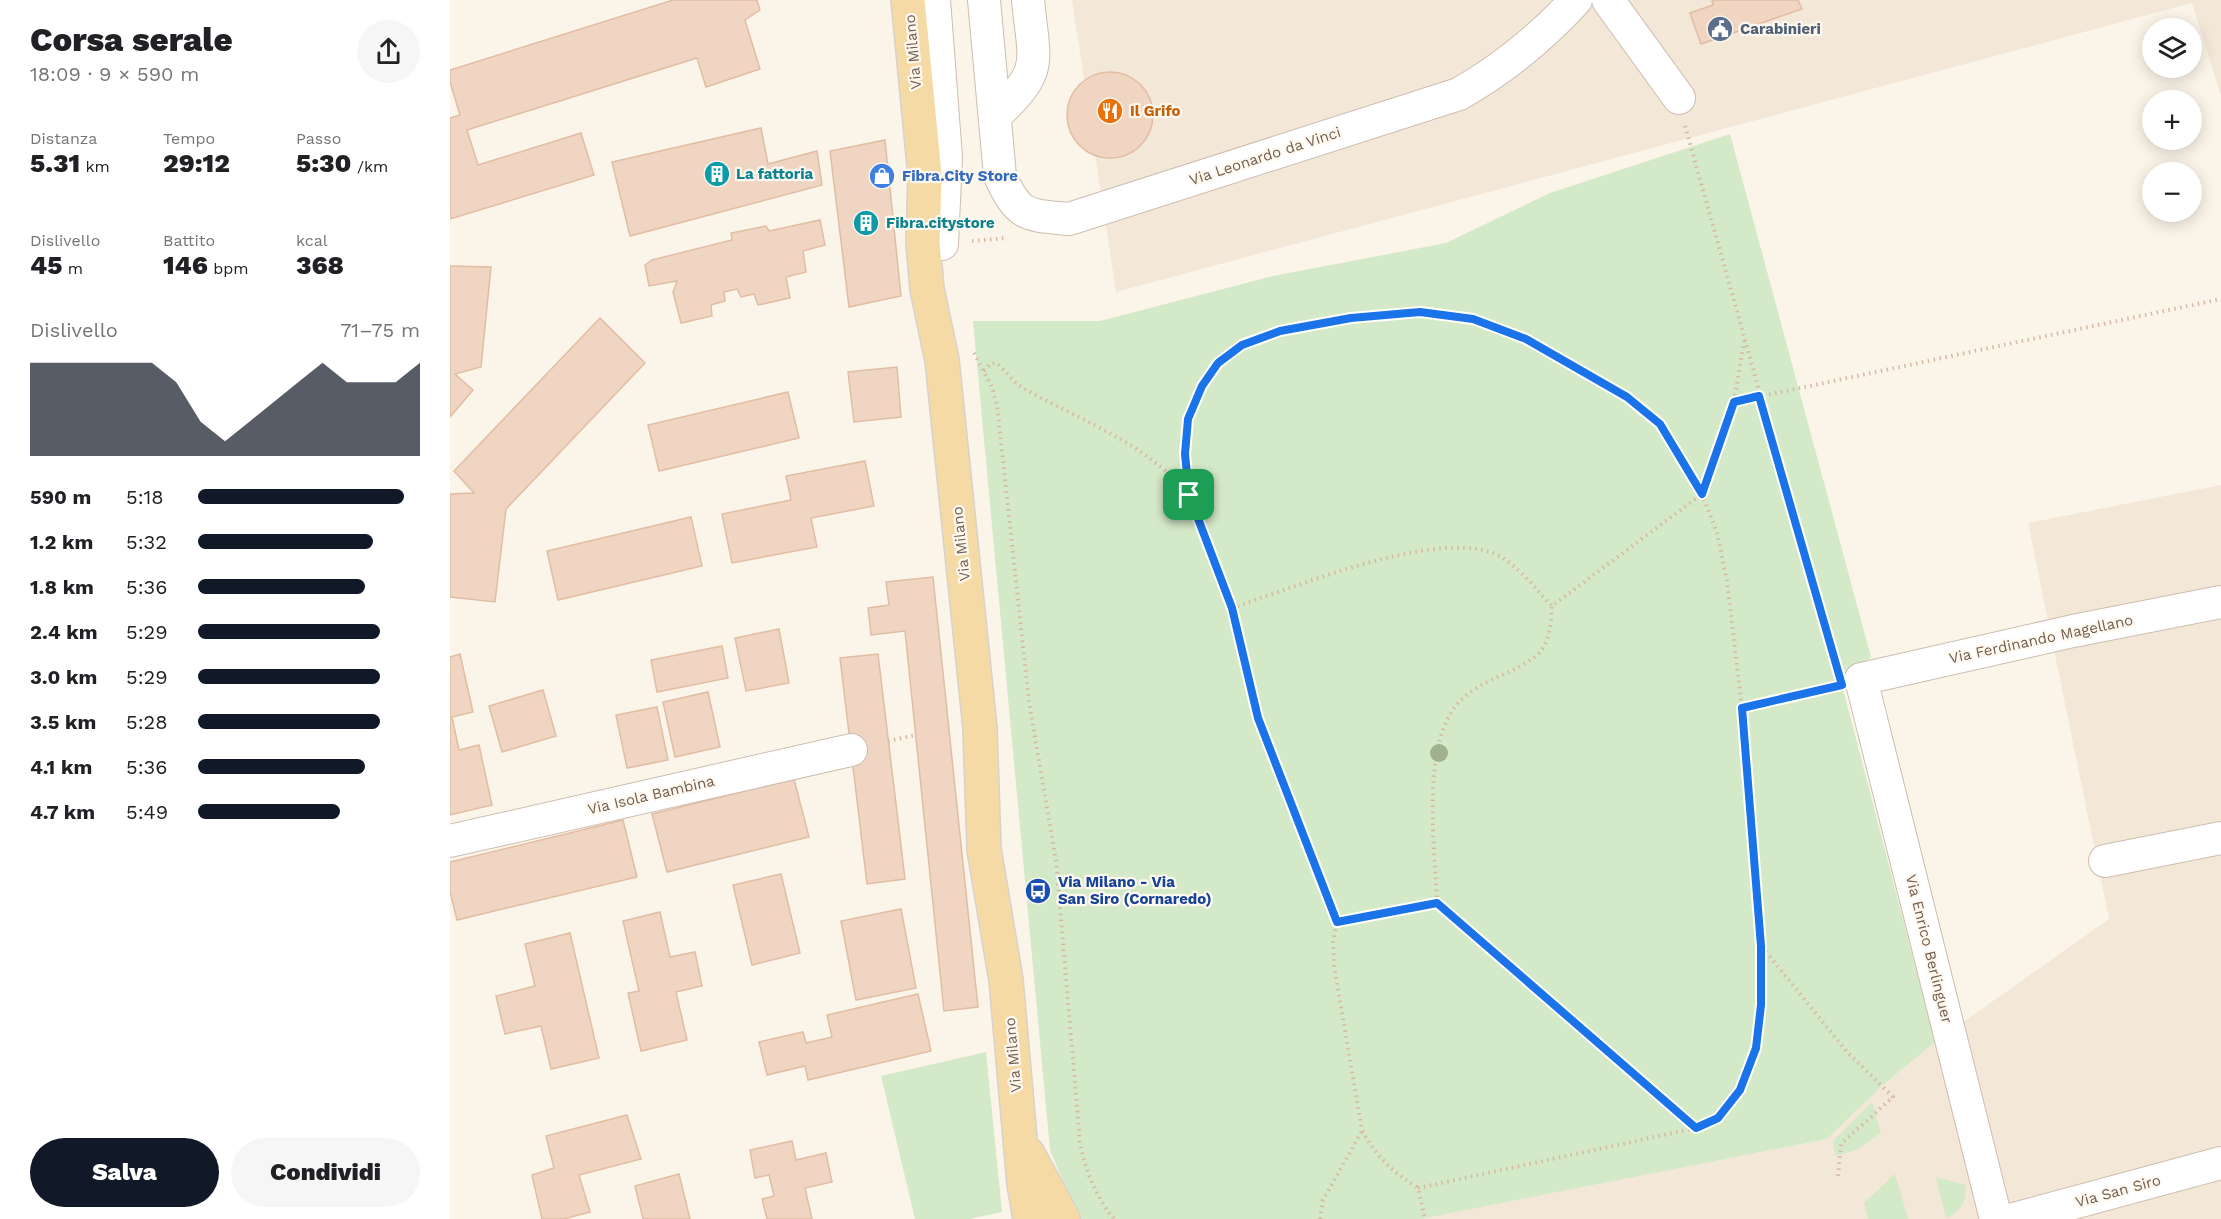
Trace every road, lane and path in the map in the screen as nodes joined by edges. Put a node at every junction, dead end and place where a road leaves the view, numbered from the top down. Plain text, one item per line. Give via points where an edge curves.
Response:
1 (908, 0) edge
2 (934, 0) edge
3 (984, 0) edge
4 (1028, 0) edge
5 (1576, 0) edge
6 (1608, 0) edge
7 (1679, 98) joint
8 (995, 116) junction
9 (925, 175) junction
10 (1007, 238) dead end
11 (955, 243) junction
12 (2221, 299) edge
13 (1744, 341) junction
14 (956, 352) junction
15 (984, 371) junction
16 (1759, 396) junction
17 (1734, 402) junction
18 (1702, 494) junction
19 (1189, 495) junction
20 (2221, 602) edge
21 (1552, 606) junction
22 (1232, 608) junction
23 (1851, 682) junction
24 (1742, 708) junction
25 (916, 735) dead end
26 (888, 741) dead end
27 (851, 750) dead end
28 (2221, 838) edge
29 (450, 841) edge
30 (2105, 861) dead end
31 (1437, 903) junction
32 (1337, 922) junction
33 (1761, 946) junction
34 (1696, 1128) junction
35 (1020, 1129) junction
36 (1362, 1130) junction
37 (2221, 1162) edge
38 (1838, 1176) dead end
39 (1418, 1188) junction
40 (1030, 1219) edge
41 (1063, 1219) edge
42 (1114, 1219) edge
43 (1320, 1219) edge
44 (1425, 1219) edge
45 (1996, 1219) edge
46 (2014, 1219) edge

1 - 9 main road, Via Milano
2 - 11 street
3 - 8 street, Via Leonardo da Vinci
4 - 8 street via 1034,67 1020,93
5 - 8 street, Via Leonardo da Vinci via 1551,28 1487,78 1459,94 1069,219 1033,216 1012,202 1000,176
6 - 7 street
7 - 13 path
9 - 11 main road, Via Milano
9 - 14 main road, Via Milano via 923,243 927,290
10 - 11 path
11 - 14 main road, Via Milano via 946,310
12 - 16 path
13 - 16 path
13 - 17 path
14 - 15 path
14 - 35 main road, Via Milano via 980,729 997,794 1006,859 1006,980
15 - 19 path via 996,363 1020,387 1120,437 1171,474
15 - 42 path via 997,405 1029,702 1056,861 1080,1142 1091,1180
16 - 17 path
16 - 23 path
17 - 18 path
18 - 19 path via 1660,424 1627,397 1526,339 1473,319 1420,312 1351,318 1280,331 1242,345 1218,363 1202,386 1188,419 1185,454
18 - 21 path
18 - 24 path via 1717,533 1727,581
19 - 22 path
20 - 23 street, Via Ferdinando Magellano
21 - 22 path via 1514,567 1492,552 1459,547 1420,550 1388,558
21 - 31 path via 1550,632 1539,653 1459,702 1442,733 1433,767
22 - 32 path via 1258,718
23 - 24 path
23 - 45 street, Via Enrico Berlinguer
24 - 33 path
25 - 26 path
27 - 29 street, Via Isola Bambina
28 - 30 street
31 - 32 path
31 - 34 path
32 - 36 path via 1334,966
33 - 34 path via 1756,1048 1740,1090 1718,1118
33 - 38 path via 1848,1053 1893,1097 1841,1144
34 - 39 path
35 - 40 main road, Via Milano
35 - 41 main road via 1040,1179
36 - 39 path via 1373,1151
36 - 43 path via 1323,1200
37 - 46 street, Via San Siro
39 - 44 path

